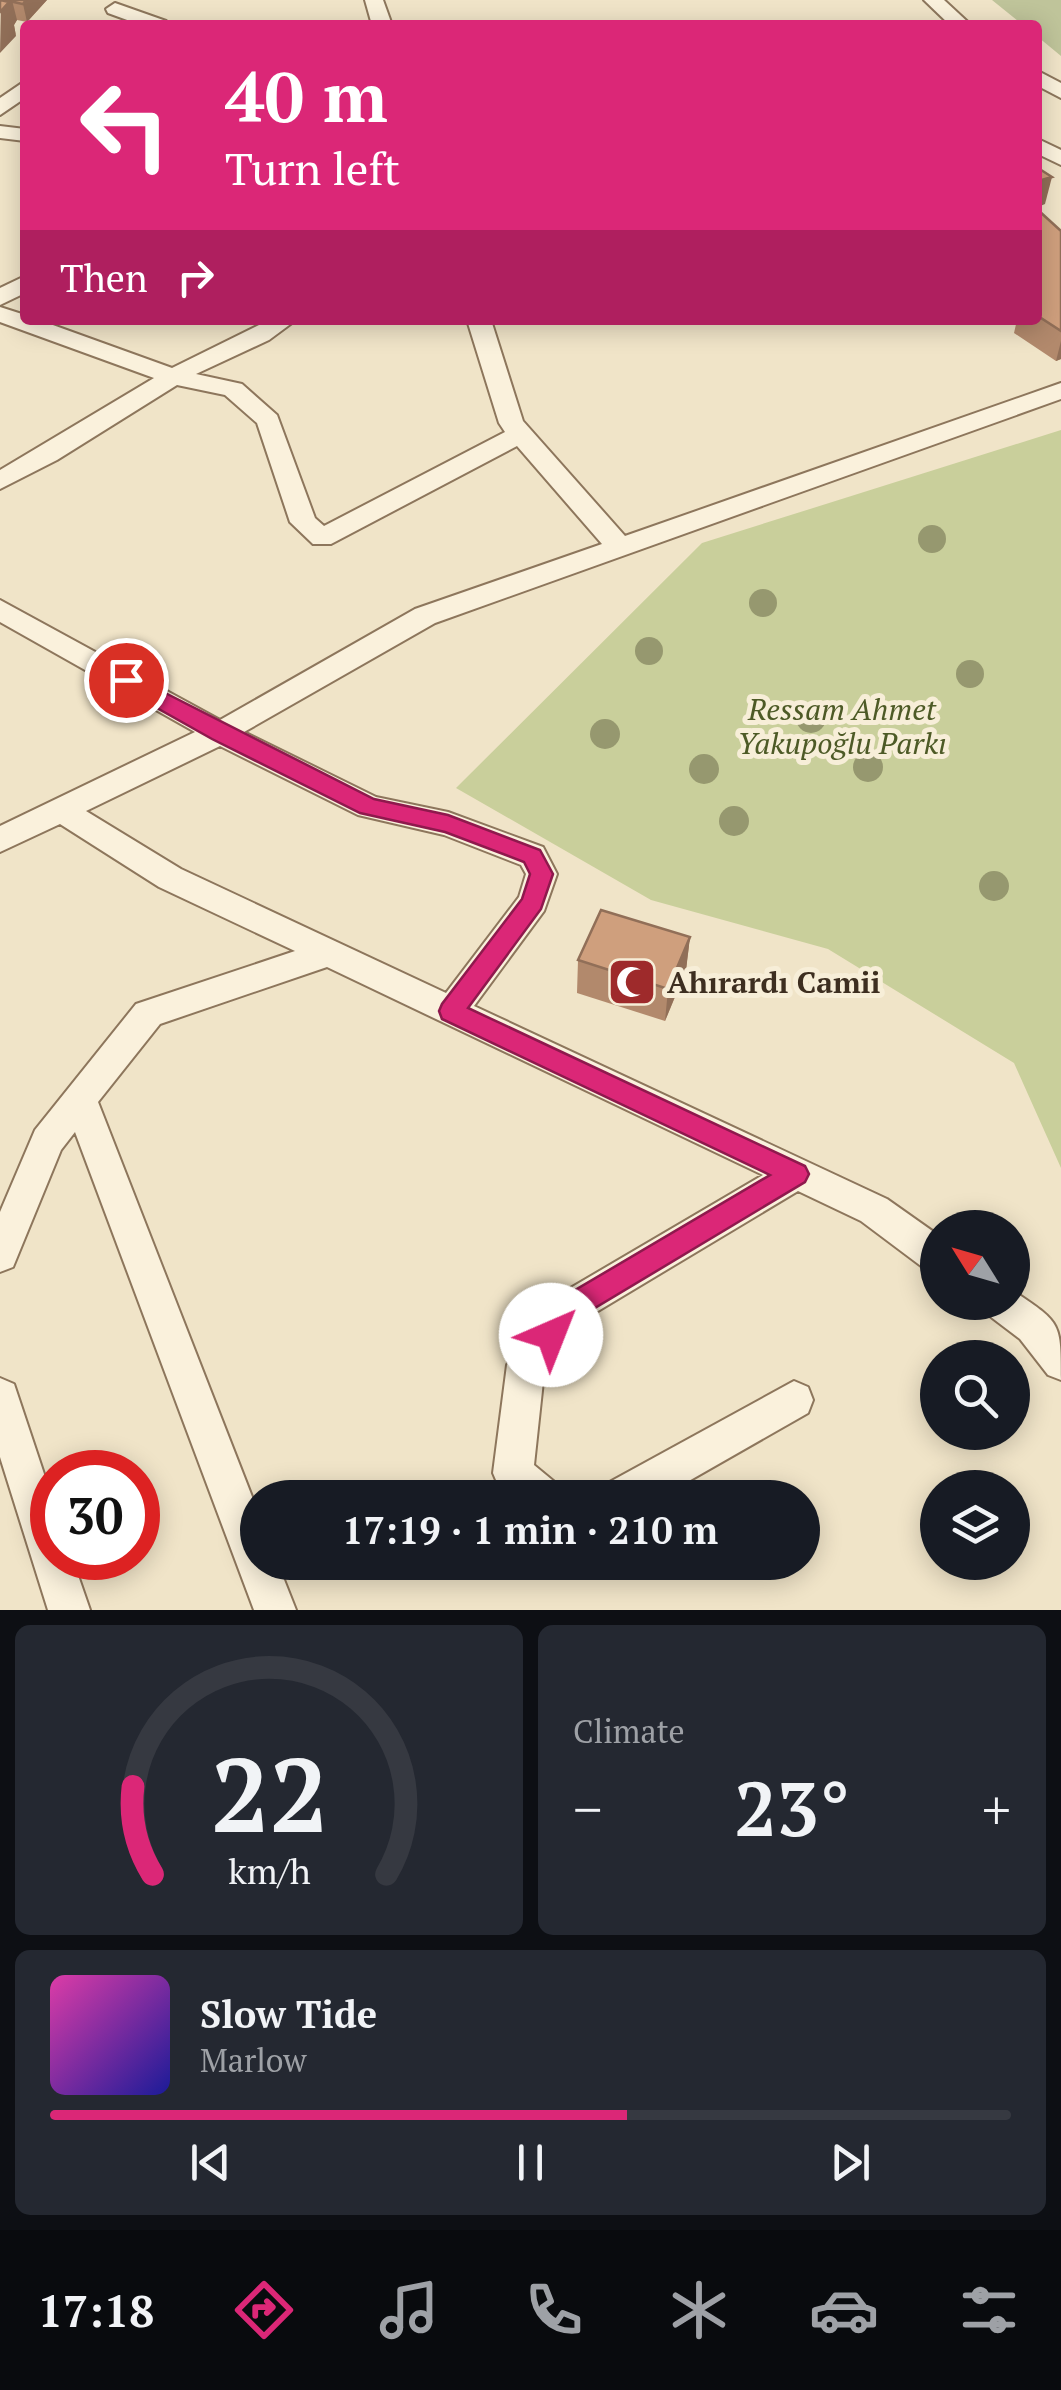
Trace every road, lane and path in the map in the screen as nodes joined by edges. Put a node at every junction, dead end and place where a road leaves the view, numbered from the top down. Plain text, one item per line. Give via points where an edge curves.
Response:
1 (933, 0) edge
2 (119, 5) edge
3 (149, 20) edge
4 (955, 20) edge
5 (20, 91) edge
6 (0, 109) edge
7 (31, 325) edge
8 (277, 325) edge
9 (481, 325) edge
10 (175, 377) junction
11 (1061, 391) edge
12 (521, 434) junction
13 (0, 481) edge
14 (618, 545) junction
15 (0, 610) edge
16 (220, 734) junction
17 (59, 810) junction
18 (0, 840) edge
19 (329, 953) junction
20 (451, 1011) junction
21 (80, 1099) junction
22 (796, 1174) junction
23 (920, 1244) edge
24 (0, 1255) edge
25 (1025, 1320) edge
26 (1061, 1362) edge
27 (0, 1396) edge
28 (794, 1400) dead end
29 (523, 1480) edge
30 (652, 1480) edge
31 (69, 1610) edge
32 (275, 1610) edge

1 - 4 street
2 - 3 street
5 - 6 street
7 - 10 street
8 - 10 street
9 - 12 street via 511,423
10 - 12 street via 233,390 268,420 303,522 322,538
10 - 13 street
11 - 14 street
12 - 14 street
14 - 16 street via 425,616
15 - 16 street
16 - 17 street
16 - 20 street via 368,807 448,824 532,856 542,874 533,902
17 - 18 street
17 - 19 street via 170,878
19 - 20 street
19 - 21 street via 148,1014
20 - 22 street
21 - 24 street via 47,1141
21 - 32 street
22 - 23 street via 874,1210
22 - 29 street via 575,1305 526,1365 514,1472
25 - 26 street
27 - 31 street
28 - 30 street

